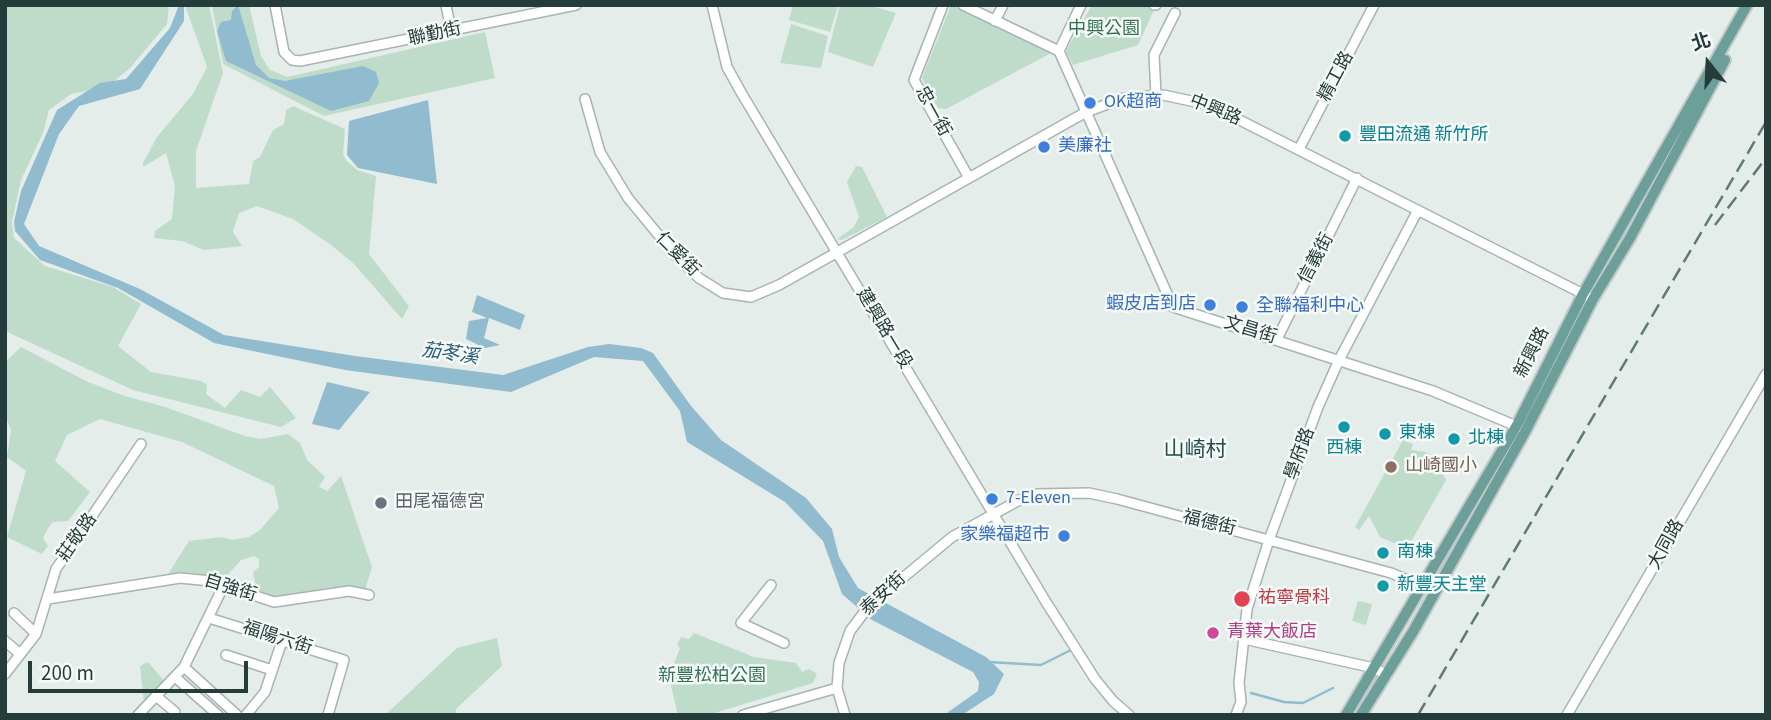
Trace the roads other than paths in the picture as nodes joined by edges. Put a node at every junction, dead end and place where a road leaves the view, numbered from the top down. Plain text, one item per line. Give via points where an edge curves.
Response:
1 (275, 5) edge
2 (446, 5) edge
3 (576, 5) edge
4 (712, 5) edge
5 (943, 5) edge
6 (964, 5) edge
7 (1003, 5) edge
8 (1081, 5) edge
9 (1374, 5) edge
10 (1747, 5) edge
11 (1754, 5) edge
12 (1175, 13) dead end
13 (995, 21) junction
14 (452, 31) junction
15 (1059, 51) junction
16 (1156, 95) junction
17 (585, 99) dead end
18 (1086, 112) junction
19 (1299, 149) junction
20 (969, 178) junction
21 (1357, 178) junction
22 (1418, 210) junction
23 (836, 253) junction
24 (1588, 296) junction
25 (1277, 339) junction
26 (1339, 360) junction
27 (1766, 374) edge
28 (1521, 427) junction
29 (141, 444) dead end
30 (993, 514) junction
31 (1269, 540) junction
32 (771, 585) dead end
33 (223, 587) junction
34 (1429, 588) junction
35 (369, 594) dead end
36 (48, 599) junction
37 (14, 613) dead end
38 (209, 618) junction
39 (36, 634) junction
40 (1244, 639) junction
41 (282, 640) junction
42 (5, 641) edge
43 (784, 643) dead end
44 (20, 654) junction
45 (226, 655) dead end
46 (184, 667) junction
47 (1374, 668) junction
48 (272, 670) junction
49 (5, 674) edge
50 (1387, 675) junction
51 (175, 677) junction
52 (837, 688) junction
53 (156, 696) junction
54 (175, 712) dead end
55 (764, 712) edge
56 (138, 715) edge
57 (218, 715) edge
58 (237, 715) edge
59 (246, 715) edge
60 (328, 715) edge
61 (743, 715) edge
62 (845, 715) edge
63 (1129, 715) edge
64 (1236, 715) edge
65 (1346, 715) edge
66 (1361, 715) edge
67 (1567, 715) edge

1 - 14 street, 聯勤街 via 284,52 292,60
2 - 14 street
3 - 14 street, 聯勤街
4 - 23 street, 建興路一段 via 727,67
5 - 20 street, 忠一街 via 914,80
6 - 13 street
7 - 13 street
8 - 15 street
9 - 19 street, 精工路
10 - 24 main road, 新興路
11 - 24 main road, 新興路 via 1630,238
12 - 16 street via 1154,54
13 - 15 street
15 - 18 street, 文昌街
16 - 18 street, 中興路 via 1124,98
16 - 19 street, 中興路 via 1210,105
17 - 23 street, 仁愛街 via 600,152 628,198 675,255 710,286 751,297
18 - 20 street, 中興路
18 - 25 street, 文昌街 via 1173,307
19 - 21 street, 中興路
20 - 23 street, 中興路
21 - 22 street, 中興路
21 - 25 street, 信義街
22 - 24 street, 中興路
22 - 26 street, 學府路
23 - 30 street, 建興路一段
24 - 28 main road, 新興路
25 - 26 street, 文昌街
26 - 28 street, 文昌街
26 - 31 street, 學府路
27 - 67 street, 大同路
28 - 34 main road, 新興路
29 - 36 street, 莊敬路 via 56,569
30 - 31 street, 福德街 via 1037,494 1089,494
30 - 52 street, 泰安街 via 952,537 883,593 858,620 843,645
30 - 63 street, 建興路一段 via 1075,647 1113,701
31 - 34 street, 福德街
31 - 40 street, 學府路 via 1247,609
32 - 43 street via 741,623
33 - 35 street, 自強街 via 274,602 349,591
33 - 36 street, 自強街 via 198,578 180,578
33 - 38 street
34 - 47 main road, 新興路
34 - 50 main road, 新興路
36 - 39 street, 莊敬路
37 - 39 street
38 - 41 street, 福陽六街
38 - 46 street
39 - 44 street, 莊敬路
40 - 47 street
40 - 64 street, 學府路 via 1241,702
41 - 48 street
41 - 60 street, 福陽六街 via 344,660
42 - 44 street
44 - 49 street, 莊敬路
45 - 48 street
46 - 51 street
46 - 58 street
47 - 50 street
47 - 65 main road, 新興路
48 - 59 street via 265,692
50 - 66 main road, 新興路
51 - 53 street
51 - 57 street
52 - 55 street
52 - 62 street, 泰安街
53 - 54 street
53 - 56 street
55 - 61 street

